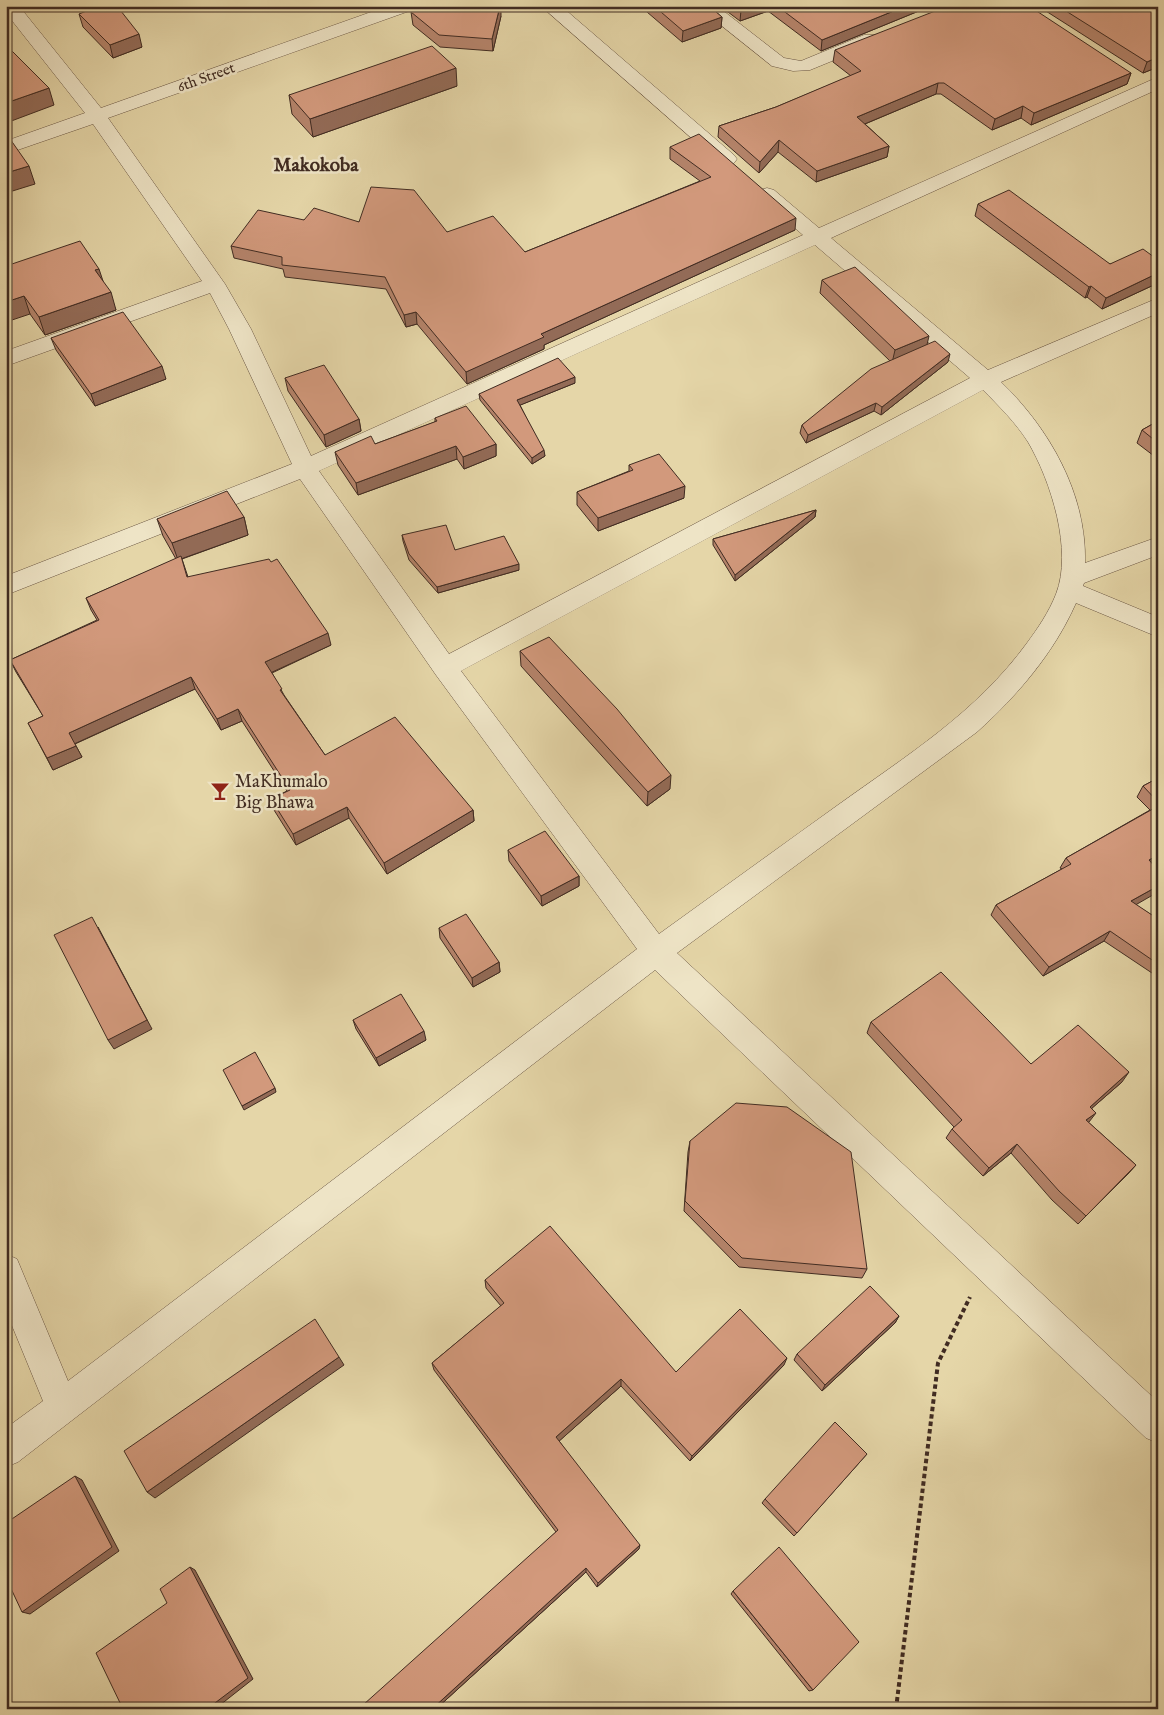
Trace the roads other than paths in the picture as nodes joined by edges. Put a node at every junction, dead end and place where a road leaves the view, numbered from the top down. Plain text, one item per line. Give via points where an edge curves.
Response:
1 (550, 6) edge
2 (706, 6) edge
3 (13, 8) edge
4 (393, 8) edge
5 (882, 34) edge
6 (1148, 84) edge
7 (97, 116) junction
8 (6, 148) edge
9 (817, 236) junction
10 (215, 284) junction
11 (1158, 305) edge
12 (6, 360) edge
13 (985, 380) junction
14 (305, 468) junction
15 (1158, 546) edge
16 (1071, 583) junction
17 (6, 586) edge
18 (1158, 628) edge
19 (445, 668) junction
20 (656, 952) junction
21 (6, 1270) edge
22 (62, 1406) junction
23 (1158, 1426) edge
24 (6, 1450) edge

1 - 9 street
2 - 5 street via 778,62 793,66 804,66
3 - 7 street
4 - 7 street, 6th Street
6 - 9 street
7 - 8 street, 6th Street
7 - 10 street
9 - 13 street
9 - 14 street
10 - 12 street
10 - 14 street via 240,329
11 - 13 street
13 - 16 street via 1026,424 1056,474 1071,536
13 - 19 street
14 - 17 street
14 - 19 street
15 - 16 street
16 - 18 street
16 - 20 street via 1059,614 990,707
19 - 20 street
20 - 22 street
20 - 23 street
21 - 22 street
22 - 24 street

